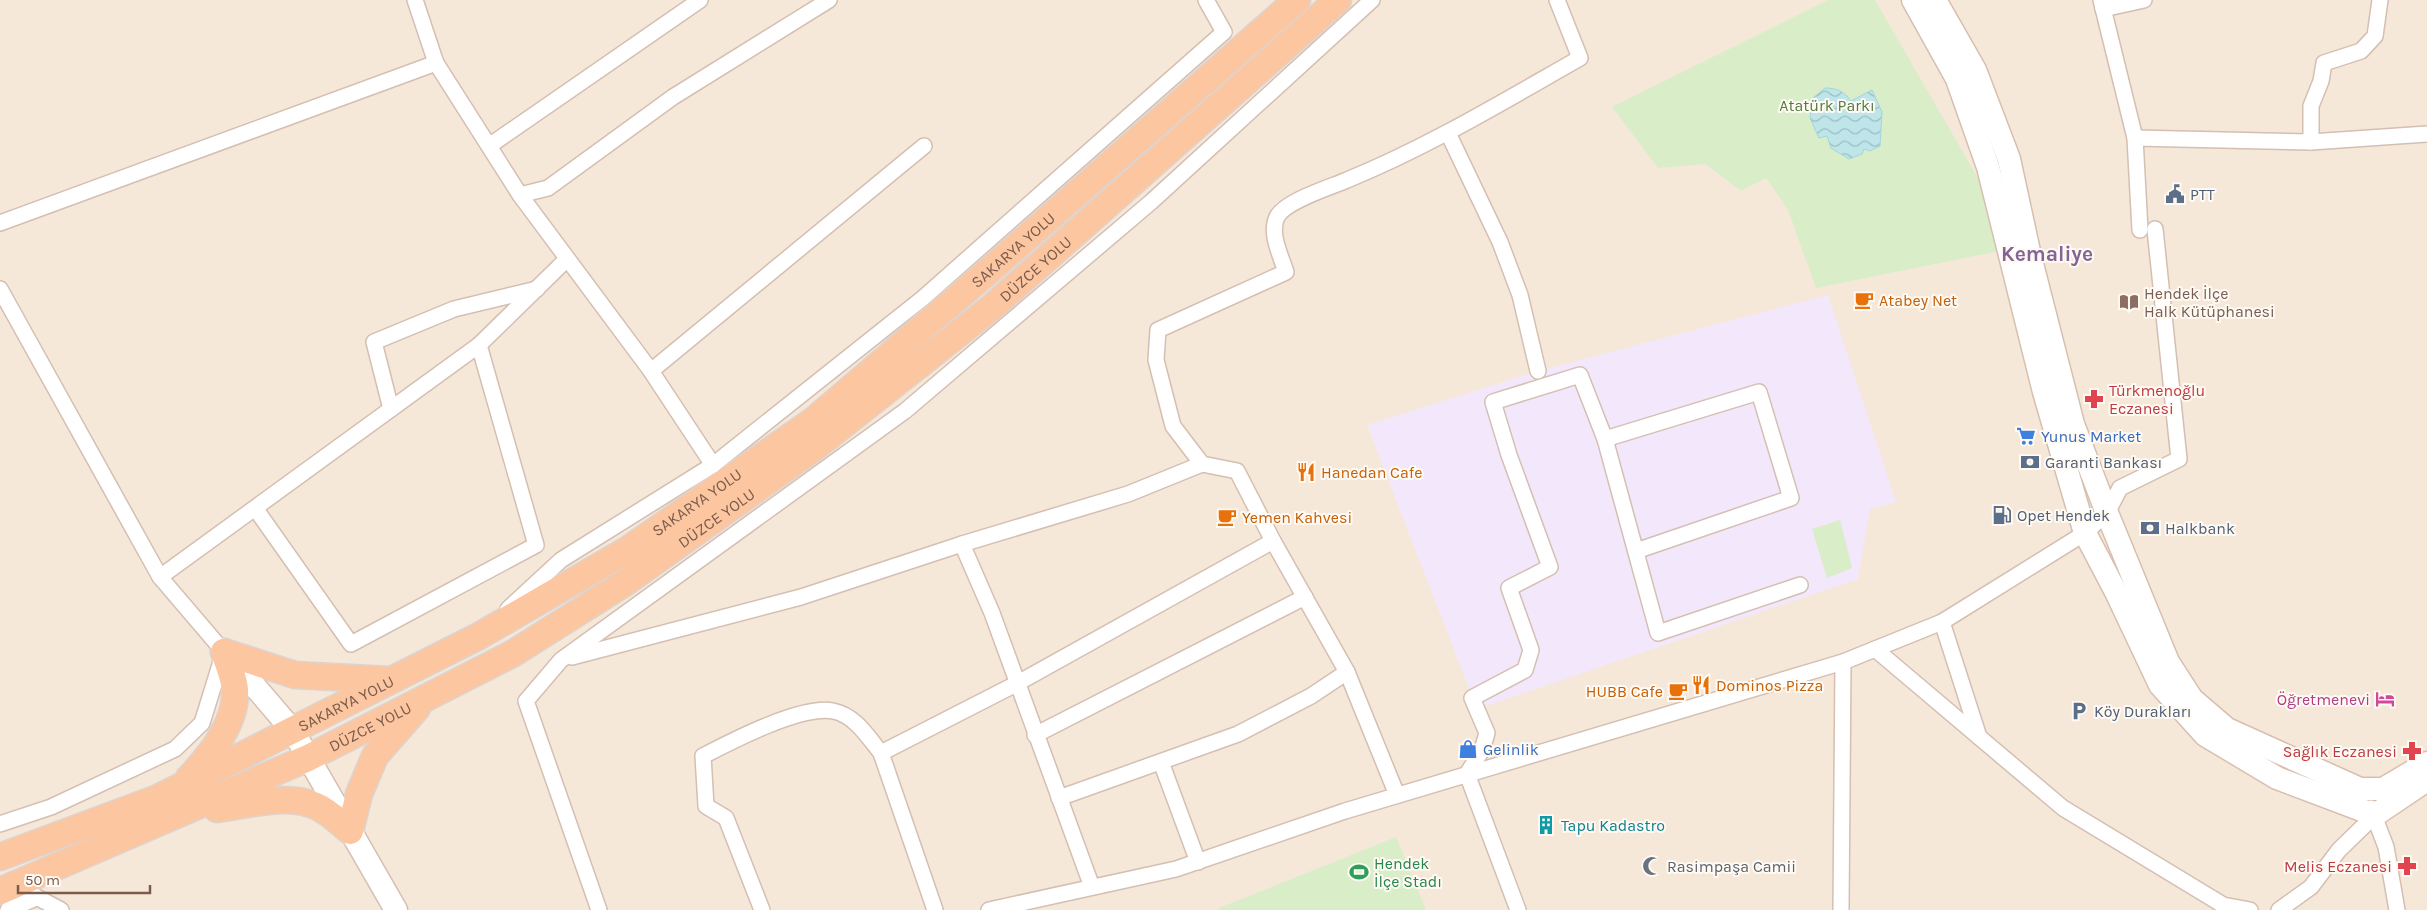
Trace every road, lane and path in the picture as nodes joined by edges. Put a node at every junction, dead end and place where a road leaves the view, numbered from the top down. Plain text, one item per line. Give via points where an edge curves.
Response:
1 (414, 0) edge
2 (700, 0) edge
3 (829, 0) edge
4 (1206, 0) edge
5 (1297, 0) edge
6 (1338, 0) edge
7 (1372, 0) edge
8 (1557, 0) edge
9 (1913, 0) edge
10 (1935, 0) edge
11 (2144, 0) edge
12 (2380, 0) edge
13 (2102, 5) edge
14 (436, 63) junction
15 (1448, 133) junction
16 (2427, 134) edge
17 (2134, 138) junction
18 (2311, 142) junction
19 (489, 146) junction
20 (924, 146) dead end
21 (520, 195) junction
22 (0, 224) edge
23 (567, 259) junction
24 (0, 289) edge
25 (536, 289) junction
26 (479, 345) junction
27 (651, 371) junction
28 (1538, 371) dead end
29 (391, 409) junction
30 (1605, 440) junction
31 (1202, 464) junction
32 (713, 465) junction
33 (256, 508) junction
34 (2107, 513) junction
35 (2085, 533) junction
36 (1273, 542) junction
37 (962, 544) junction
38 (1636, 551) junction
39 (160, 577) junction
40 (1800, 585) dead end
41 (1306, 597) junction
42 (1942, 622) junction
43 (479, 636) junction
44 (1875, 649) junction
45 (224, 652) junction
46 (561, 660) junction
47 (1843, 662) junction
48 (1348, 672) junction
49 (393, 680) junction
50 (1016, 684) junction
51 (428, 697) junction
52 (292, 731) junction
53 (1035, 734) junction
54 (1979, 737) junction
55 (881, 753) junction
56 (308, 758) junction
57 (1161, 762) junction
58 (2427, 763) edge
59 (1468, 774) junction
60 (2427, 780) edge
61 (182, 786) junction
62 (2360, 789) junction
63 (1397, 795) junction
64 (1059, 798) junction
65 (181, 814) junction
66 (2375, 815) junction
67 (0, 824) edge
68 (350, 831) junction
69 (0, 857) edge
70 (1198, 862) junction
71 (1092, 887) junction
72 (18, 892) edge
73 (8, 910) edge
74 (61, 910) edge
75 (396, 910) edge
76 (599, 910) edge
77 (762, 910) edge
78 (935, 910) edge
79 (989, 910) edge
80 (1518, 910) edge
81 (1840, 910) edge
82 (2250, 910) edge
83 (2279, 910) edge
84 (2397, 910) edge

1 - 14 street
2 - 19 street
3 - 21 street via 673,97 548,188
4 - 32 street via 1224,32 923,298
5 - 43 highway, SAKARYA YOLU via 813,422 629,550
6 - 51 highway, DÜZCE YOLU via 992,307 814,448 626,582 512,654
7 - 46 street via 1151,202 905,411
8 - 15 street via 1580,58
9 - 35 main road via 1958,79 1988,168 2044,392
10 - 34 main road via 1975,70 2009,159 2073,424
11 - 13 street
12 - 18 street via 2375,36 2361,51 2324,63 2311,106
13 - 17 street
14 - 19 street
14 - 22 street
15 - 28 street via 1500,242 1520,296
15 - 31 street via 1288,206 1277,217 1275,237 1286,272 1158,330 1156,360 1173,426
16 - 18 street
17 - 18 street
17 - 34 street via 2179,459 2120,488
19 - 21 street
20 - 27 street
21 - 23 street
23 - 25 street
23 - 27 street
24 - 39 street
25 - 26 street
25 - 29 street via 454,309 374,342
26 - 29 street
26 - 33 street via 536,545 351,644
27 - 32 street
29 - 33 street
30 - 38 street
30 - 38 street via 1759,392 1791,498
30 - 59 street via 1580,375 1493,402 1550,567 1509,588 1531,650 1525,670 1472,698 1487,733 1482,750
31 - 36 street via 1237,471
31 - 37 street via 1128,494
32 - 43 street via 562,560
33 - 39 street
34 - 35 street
34 - 62 main road via 2168,662 2192,699 2227,729
35 - 42 street
35 - 66 main road via 2118,594 2160,685 2205,735 2277,778
36 - 41 street
36 - 50 street
37 - 46 street via 802,597
37 - 50 street via 992,613
38 - 40 street via 1658,633
39 - 45 street
41 - 48 street
41 - 53 street
42 - 44 street
42 - 54 street
43 - 49 highway, SAKARYA YOLU
44 - 47 street
44 - 54 street
45 - 49 highway via 295,675
45 - 52 main road
45 - 61 highway via 235,690 230,718 208,758
45 - 67 street via 202,723 175,749 51,807
46 - 76 street via 526,701
47 - 59 street
47 - 81 street
48 - 57 street via 1311,696 1238,734
48 - 63 street
49 - 52 highway, SAKARYA YOLU
50 - 53 street
50 - 55 street
51 - 56 highway, DÜZCE YOLU
51 - 68 highway via 375,756 359,794
52 - 56 main road
52 - 61 highway, SAKARYA YOLU
53 - 64 street
54 - 82 street via 2063,808 2223,905
55 - 77 street via 855,722 833,711 803,713 734,740 704,756 706,806 726,818
55 - 78 street
56 - 65 highway, DÜZCE YOLU
56 - 68 main road
57 - 64 street
57 - 70 street
58 - 62 main road via 2383,789
59 - 63 street
59 - 80 street
60 - 66 main road
61 - 69 highway, SAKARYA YOLU
62 - 66 street
63 - 70 street
64 - 71 street
65 - 68 highway via 270,801 294,801 316,806
65 - 72 highway, DÜZCE YOLU
66 - 83 street via 2339,850 2311,887
66 - 84 street via 2386,847
68 - 75 main road
70 - 71 street
71 - 79 street
72 - 73 street
72 - 74 street

